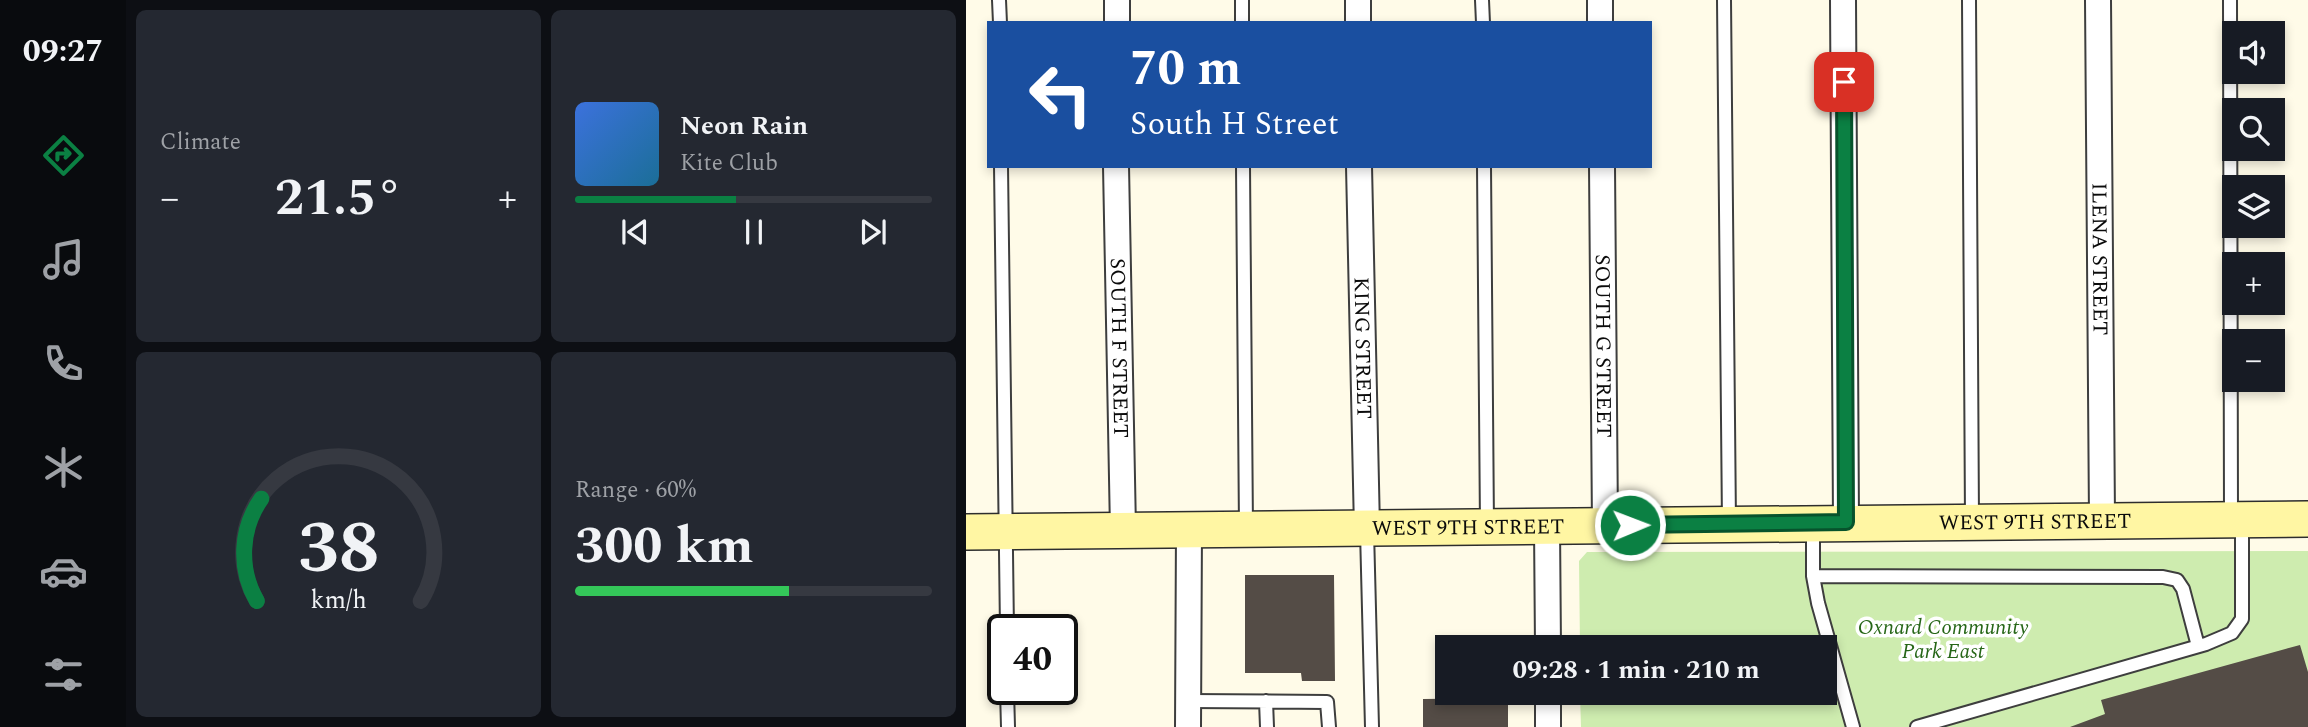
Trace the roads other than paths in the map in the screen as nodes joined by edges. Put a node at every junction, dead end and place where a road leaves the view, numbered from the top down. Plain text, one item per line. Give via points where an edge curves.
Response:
1 (999, 0) edge
2 (1117, 0) edge
3 (1242, 0) edge
4 (1358, 0) edge
5 (1482, 0) edge
6 (1600, 0) edge
7 (1724, 0) edge
8 (1843, 0) edge
9 (1969, 0) edge
10 (2098, 0) edge
11 (2230, 0) edge
12 (1000, 21) edge
13 (1117, 21) edge
14 (1242, 21) edge
15 (1358, 21) edge
16 (1483, 21) edge
17 (1600, 21) edge
18 (1001, 168) edge
19 (1116, 168) edge
20 (1243, 168) edge
21 (1359, 168) edge
22 (1484, 168) edge
23 (1602, 168) edge
24 (2102, 519) junction
25 (2308, 519) edge
26 (2237, 520) junction
27 (1972, 521) junction
28 (1830, 523) junction
29 (1729, 524) junction
30 (1605, 525) junction
31 (1487, 526) junction
32 (1547, 526) junction
33 (1189, 529) junction
34 (1246, 529) junction
35 (1367, 529) junction
36 (1124, 530) junction
37 (1006, 531) junction
38 (966, 532) edge
39 (1813, 576) junction
40 (1007, 614) edge
41 (1548, 635) edge
42 (2198, 646) junction
43 (1188, 701) junction
44 (1266, 701) junction
45 (1007, 705) edge
46 (1548, 705) edge
47 (1008, 727) edge
48 (1188, 727) edge
49 (1267, 727) edge
50 (1329, 727) edge
51 (1372, 727) edge
52 (1548, 727) edge
53 (1853, 727) edge
54 (1917, 727) edge

1 - 12 lane
2 - 13 street
3 - 14 lane
4 - 15 street
5 - 16 lane
6 - 17 street
7 - 29 lane
8 - 28 street
9 - 27 lane
10 - 24 street, ILENA STREET
11 - 26 lane
18 - 37 lane
19 - 36 street, SOUTH F STREET
20 - 34 lane
21 - 35 street, KING STREET
22 - 31 lane
23 - 30 street, SOUTH G STREET
24 - 26 street, WEST 9TH STREET
24 - 27 street, WEST 9TH STREET
25 - 26 street, WEST 9TH STREET
26 - 42 lane via 2242,619 2232,633
27 - 28 street, WEST 9TH STREET
28 - 29 street, WEST 9TH STREET
28 - 39 lane
29 - 30 street, WEST 9TH STREET
30 - 32 street, WEST 9TH STREET
31 - 32 street, WEST 9TH STREET
31 - 35 street, WEST 9TH STREET
32 - 41 street
33 - 34 street, WEST 9TH STREET
33 - 36 street, WEST 9TH STREET
33 - 43 street
34 - 35 street, WEST 9TH STREET
35 - 51 lane
36 - 37 street, WEST 9TH STREET
37 - 38 street, WEST 9TH STREET
37 - 40 lane
39 - 42 lane via 2163,577 2177,580 2183,589
39 - 53 lane
42 - 54 lane
43 - 44 lane
43 - 48 street
44 - 49 lane
44 - 50 lane via 1327,702
45 - 47 lane
46 - 52 street

